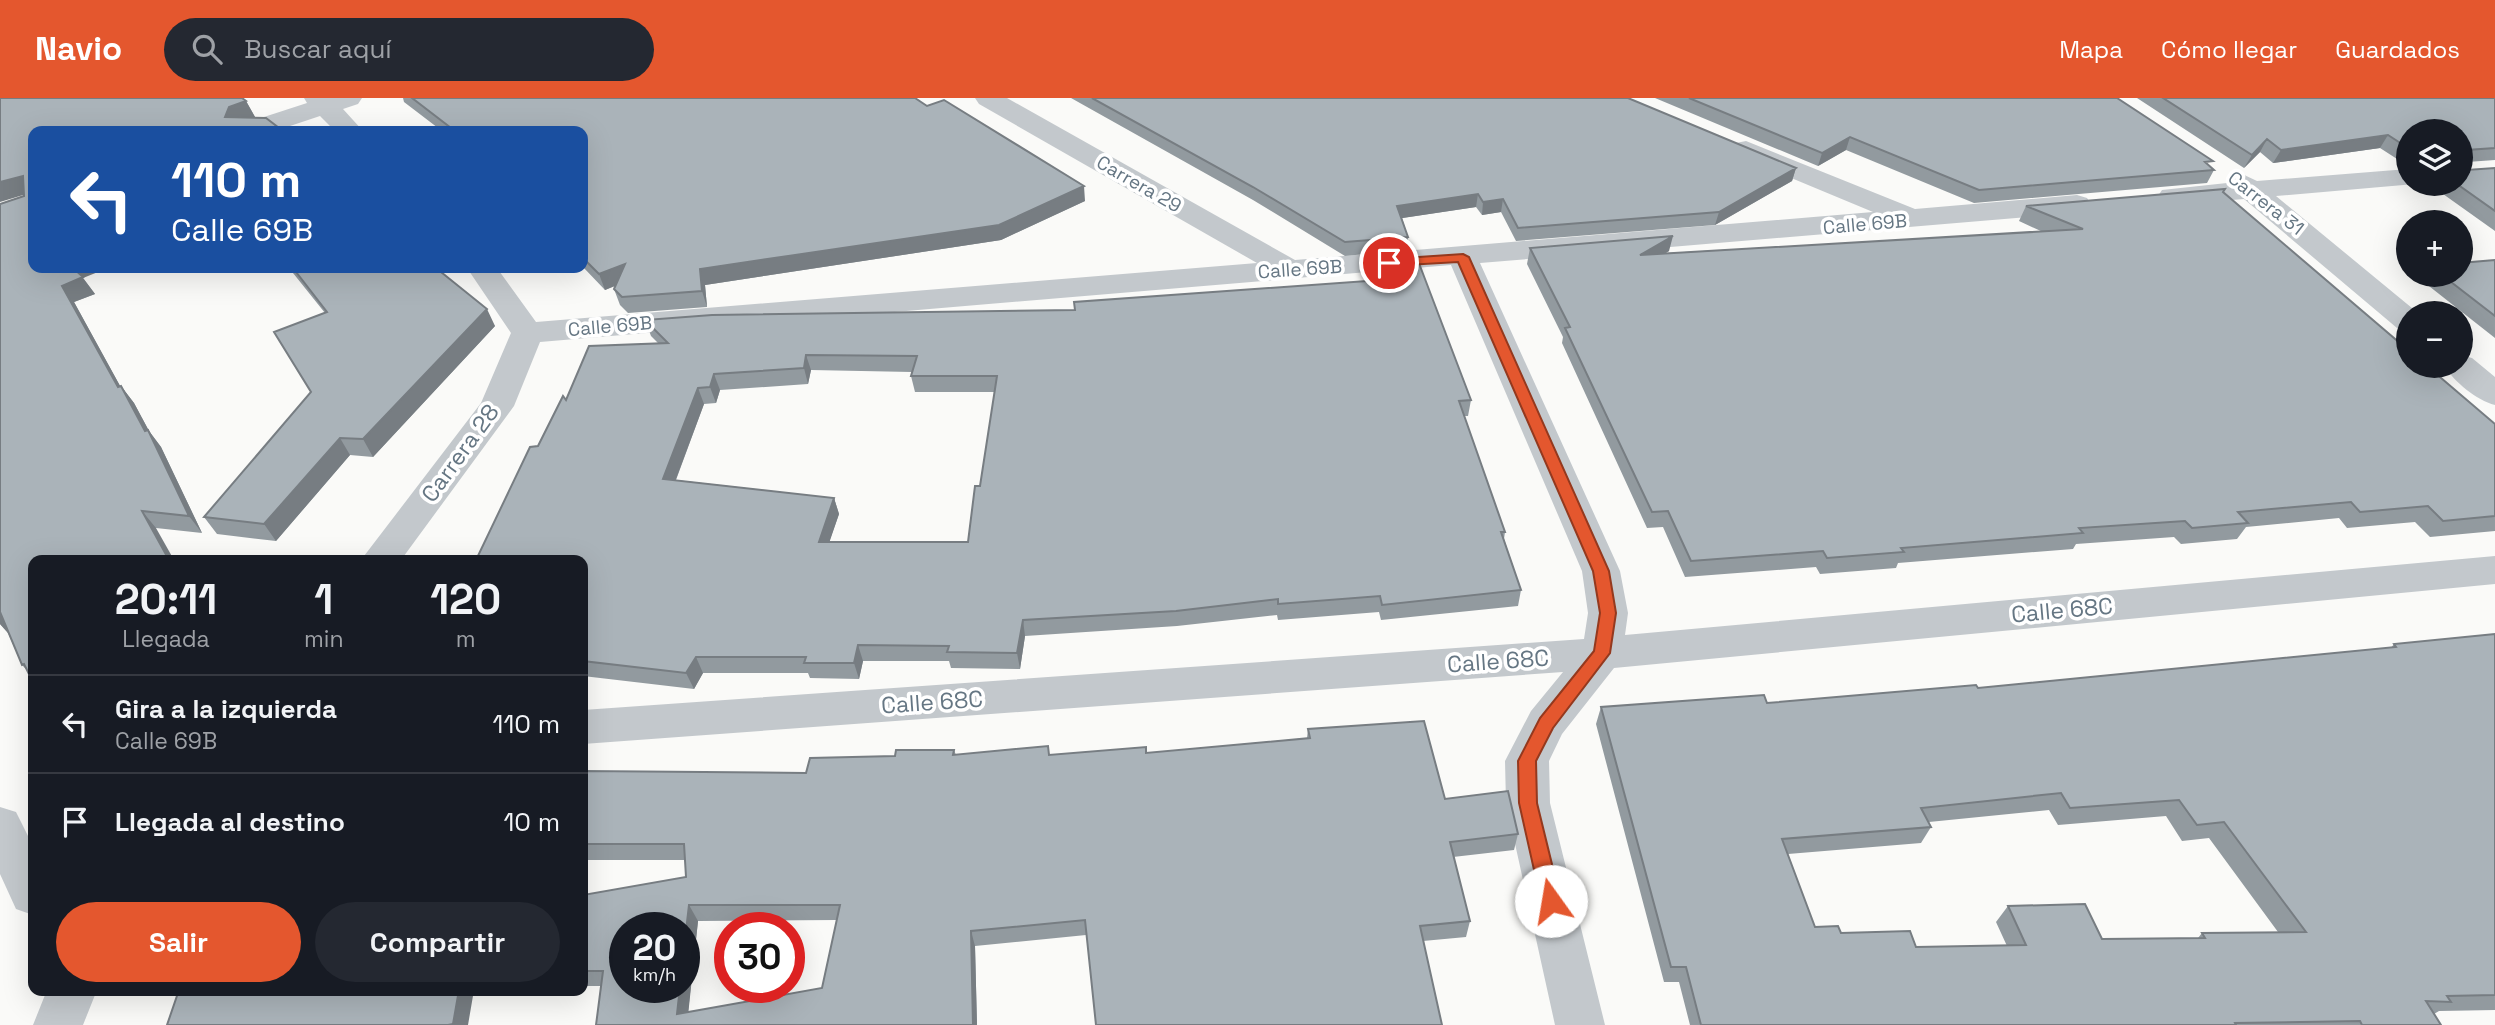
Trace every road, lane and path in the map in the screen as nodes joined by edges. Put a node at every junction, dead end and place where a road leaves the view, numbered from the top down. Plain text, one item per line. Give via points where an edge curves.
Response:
1 (988, 98) edge
2 (331, 101) edge
3 (263, 126) edge
4 (347, 126) edge
5 (1726, 140) edge
6 (2217, 166) dead end
7 (2396, 178) edge
8 (2251, 188) junction
9 (2143, 198) edge
10 (2103, 202) edge
11 (1914, 219) junction
12 (1463, 257) junction
13 (1291, 270) junction
14 (485, 273) edge
15 (2396, 311) edge
16 (527, 333) junction
17 (2473, 376) edge
18 (2495, 394) edge
19 (384, 555) edge
20 (2495, 570) edge
21 (1602, 653) junction
22 (588, 727) edge
23 (0, 826) edge
24 (28, 884) edge
25 (70, 996) edge
26 (58, 1025) edge
27 (1580, 1025) edge

1 - 13 street, Carrera 29
2 - 3 street
2 - 4 street
5 - 11 street
6 - 8 street, Carrera 31
7 - 8 street
8 - 9 street
8 - 15 street, Carrera 31
10 - 11 street, Calle 69B
11 - 12 street, Calle 69B
12 - 13 street, Calle 69B
12 - 21 street via 1601,571 1608,613
13 - 16 street, Calle 69B
14 - 16 street
16 - 19 street, Carrera 28 via 497,406
17 - 18 street
20 - 21 street, Calle 68C
21 - 22 street, Calle 68C
21 - 27 street via 1546,723 1527,761 1528,803
23 - 24 street
25 - 26 street

